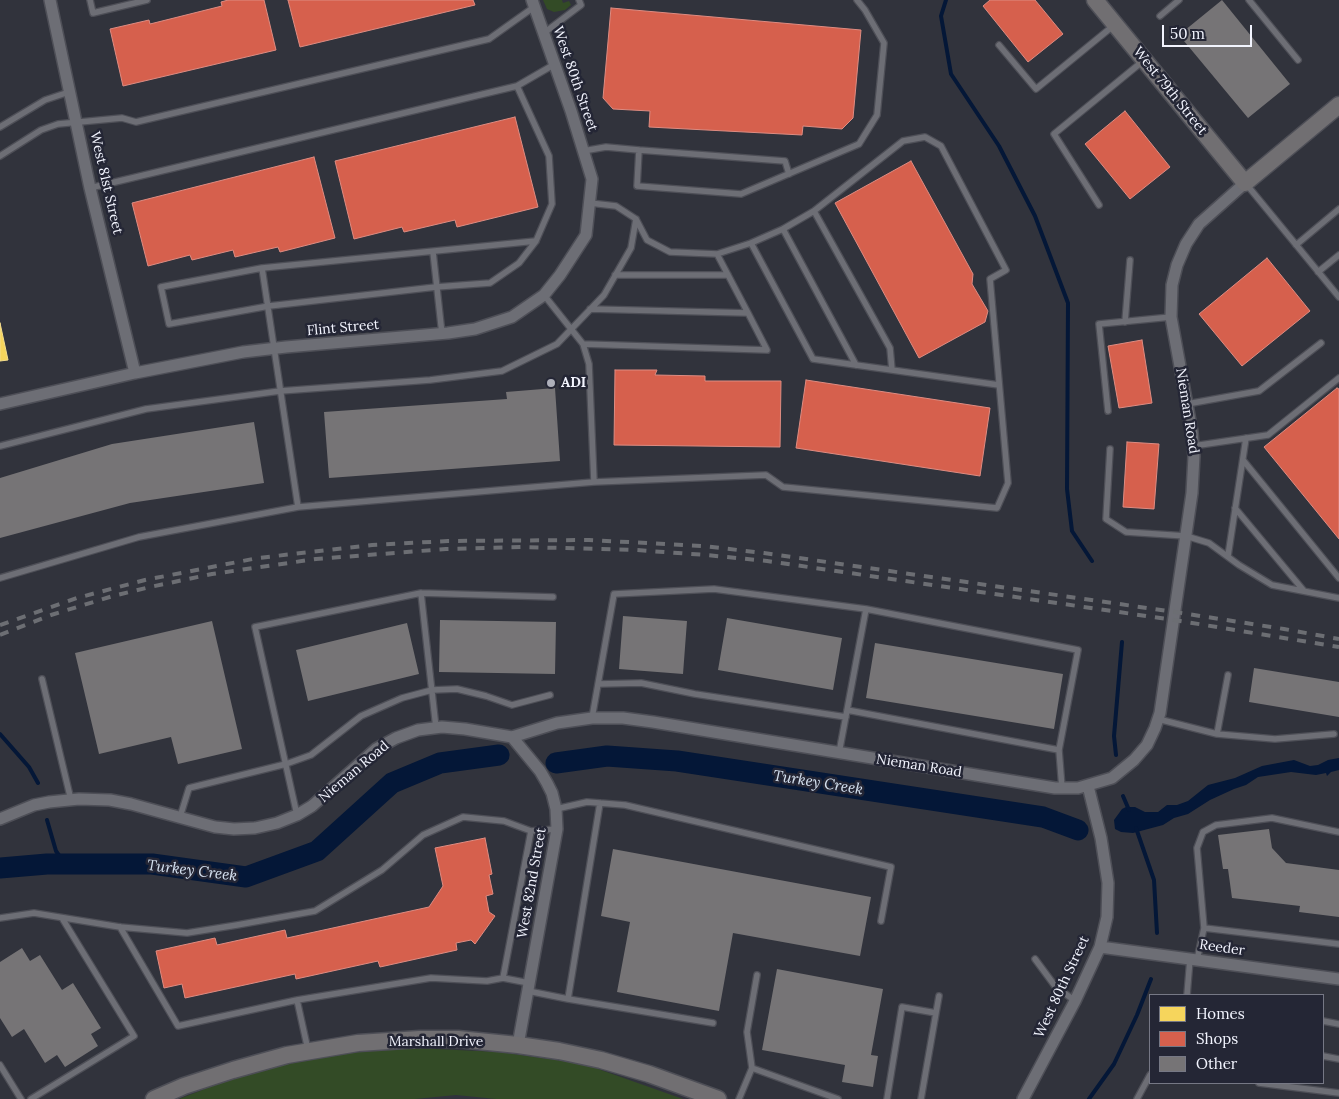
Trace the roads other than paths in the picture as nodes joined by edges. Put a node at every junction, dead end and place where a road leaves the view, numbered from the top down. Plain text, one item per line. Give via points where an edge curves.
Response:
1 (50, 0) edge
2 (90, 0) edge
3 (147, 0) edge
4 (587, 0) edge
5 (857, 0) edge
6 (1179, 0) edge
7 (1249, 0) edge
8 (1099, 1) edge
9 (580, 3) edge
10 (533, 4) edge
11 (1160, 16) dead end
12 (1115, 24) junction
13 (544, 33) junction
14 (999, 45) dead end
15 (1145, 60) junction
16 (1298, 60) dead end
17 (555, 64) junction
18 (517, 86) junction
19 (70, 92) junction
20 (1339, 105) edge
21 (77, 123) junction
22 (0, 127) edge
23 (639, 150) junction
24 (583, 151) junction
25 (0, 156) edge
26 (588, 169) joint
27 (789, 174) junction
28 (1245, 183) junction
29 (90, 188) junction
30 (589, 203) junction
31 (1099, 205) dead end
32 (1339, 209) edge
33 (814, 211) junction
34 (636, 219) junction
35 (783, 229) junction
36 (536, 240) junction
37 (750, 244) junction
38 (1296, 245) junction
39 (433, 252) junction
40 (717, 254) junction
41 (1339, 255) edge
42 (1130, 260) dead end
43 (262, 268) junction
44 (1318, 272) junction
45 (728, 274) junction
46 (615, 275) junction
47 (436, 287) junction
48 (544, 295) junction
49 (1339, 297) edge
50 (269, 306) junction
51 (590, 309) junction
52 (748, 313) junction
53 (1171, 317) junction
54 (1125, 322) junction
55 (572, 329) junction
56 (442, 334) junction
57 (1321, 343) dead end
58 (583, 344) junction
59 (274, 349) junction
60 (856, 365) junction
61 (892, 370) junction
62 (135, 373) junction
63 (1339, 378) edge
64 (999, 385) junction
65 (280, 391) junction
66 (0, 404) edge
67 (1187, 404) junction
68 (1108, 411) dead end
69 (1246, 438) junction
70 (0, 446) edge
71 (1193, 446) junction
72 (1110, 449) dead end
73 (1242, 460) junction
74 (594, 482) junction
75 (298, 506) junction
76 (1235, 508) junction
77 (1186, 536) junction
78 (1228, 556) junction
79 (0, 578) edge
80 (1339, 578) edge
81 (1305, 591) junction
82 (421, 593) junction
83 (553, 597) dead end
84 (1339, 598) edge
85 (866, 609) junction
86 (1228, 675) dead end
87 (42, 679) dead end
88 (598, 684) junction
89 (432, 690) junction
90 (550, 695) dead end
91 (847, 710) junction
92 (846, 717) junction
93 (592, 718) junction
94 (1158, 719) junction
95 (436, 728) junction
96 (1217, 734) junction
97 (1334, 734) dead end
98 (512, 737) junction
99 (1059, 750) junction
100 (839, 753) junction
101 (286, 764) junction
102 (1088, 786) junction
103 (1062, 788) junction
104 (71, 800) junction
105 (600, 803) junction
106 (556, 809) junction
107 (297, 815) junction
108 (0, 818) edge
109 (180, 818) junction
110 (557, 829) junction
111 (531, 831) junction
112 (1339, 832) edge
113 (0, 918) edge
114 (62, 918) junction
115 (882, 921) dead end
116 (120, 927) junction
117 (1204, 928) junction
118 (1339, 944) edge
119 (1100, 947) junction
120 (1193, 959) junction
121 (1035, 960) dead end
122 (757, 975) dead end
123 (503, 978) junction
124 (1339, 979) edge
125 (528, 987) junction
126 (1187, 994) edge
127 (939, 996) dead end
128 (568, 999) junction
129 (297, 1000) junction
130 (1075, 1001) junction
131 (936, 1013) junction
132 (1324, 1021) edge
133 (713, 1023) dead end
134 (1339, 1024) edge
135 (518, 1045) junction
136 (308, 1051) junction
137 (1324, 1056) edge
138 (1339, 1058) edge
139 (0, 1065) edge
140 (752, 1068) junction
141 (1149, 1076) edge
142 (1267, 1084) edge
143 (1339, 1093) edge
144 (21, 1099) edge
145 (31, 1099) edge
146 (154, 1099) edge
147 (718, 1099) edge
148 (739, 1099) edge
149 (838, 1099) edge
150 (887, 1099) edge
151 (921, 1099) edge
152 (1024, 1099) edge
153 (1137, 1099) edge

1 - 19 street, West 81st Street
2 - 3 lane via 93,13
4 - 9 lane
5 - 27 lane via 884,43 877,115 859,144
6 - 11 lane
7 - 16 lane
8 - 12 street, West 79th Street
9 - 13 lane
10 - 13 street, West 80th Street
10 - 21 lane via 489,39 136,122 122,118
12 - 14 lane via 1036,90
12 - 15 street, West 79th Street
13 - 17 street, West 80th Street
15 - 28 street, West 79th Street
15 - 31 lane via 1054,134
17 - 18 lane
17 - 24 street, West 80th Street
18 - 29 lane
18 - 36 lane via 549,156 552,204
19 - 21 street, West 81st Street
19 - 22 lane via 45,100
20 - 28 street, Nieman Road
21 - 25 lane via 58,124 41,130
21 - 29 street, West 81st Street
23 - 24 lane via 606,147
23 - 27 lane via 785,161
23 - 27 lane via 637,186 741,194
24 - 26 street, West 80th Street
26 - 30 street, Flint Street via 592,179
28 - 38 lane
28 - 53 street, Nieman Road via 1200,224 1186,244 1172,285
29 - 62 street, West 81st Street
30 - 34 lane via 616,206
30 - 48 street, Flint Street via 586,236
32 - 38 lane
33 - 35 lane
33 - 61 lane via 890,348
33 - 64 lane via 903,141 925,137 941,146 1006,270 990,279
34 - 40 lane via 647,240 670,252
34 - 46 lane via 631,248
35 - 37 lane
35 - 60 lane
36 - 39 lane
36 - 47 lane via 519,262 490,283
37 - 40 lane
37 - 60 lane via 813,359
38 - 44 lane
39 - 43 lane
39 - 47 lane
40 - 45 lane
41 - 44 lane
42 - 54 lane
43 - 50 lane
43 - 50 lane via 161,287 169,324
44 - 49 lane
45 - 46 lane
45 - 52 lane
46 - 51 lane via 604,295
47 - 50 lane
47 - 56 lane
48 - 55 lane
48 - 56 street, Flint Street via 512,317 475,329
50 - 59 lane
51 - 52 lane
51 - 55 lane
52 - 58 lane via 767,350
53 - 54 lane
53 - 67 street, Nieman Road
54 - 68 lane via 1099,324
55 - 58 lane
55 - 65 lane via 557,344 502,371 430,380
56 - 59 street, Flint Street
57 - 67 lane via 1259,391
58 - 74 lane via 589,364
59 - 62 street, Flint Street
59 - 65 lane
60 - 61 lane
61 - 64 lane
62 - 66 street, Flint Street
63 - 69 lane via 1268,434
64 - 74 lane via 1008,484 997,508 783,488 766,475
65 - 70 lane via 146,409
65 - 75 lane
67 - 71 street, Nieman Road
69 - 71 lane
69 - 73 lane
71 - 77 street, Nieman Road via 1192,493
72 - 77 lane via 1106,519 1126,532
73 - 76 lane
73 - 80 lane
74 - 75 lane
75 - 79 lane via 139,537
76 - 78 lane
76 - 81 lane
77 - 78 lane via 1209,543
77 - 94 street, Nieman Road
78 - 81 lane via 1272,585
81 - 84 lane
82 - 83 lane
82 - 89 lane
82 - 101 lane via 255,627
85 - 88 lane via 714,589 614,594
85 - 91 lane
85 - 99 lane via 1078,650
86 - 96 lane
87 - 104 lane
88 - 92 lane via 641,683
88 - 93 lane
89 - 90 lane via 457,689 512,705
89 - 95 lane
89 - 101 lane via 402,698 361,716 311,755
91 - 92 lane
91 - 99 lane
92 - 100 lane
93 - 98 street, Nieman Road via 557,723
93 - 100 street, Nieman Road via 653,722
94 - 96 lane
94 - 102 street, Nieman Road via 1147,745 1130,764 1112,778
95 - 98 street, Nieman Road
95 - 107 street, Nieman Road via 418,730 386,743
96 - 97 lane via 1275,740
98 - 106 street, West 82nd Street via 543,777
99 - 103 lane
100 - 103 street, Nieman Road
101 - 107 lane
101 - 109 lane via 189,788
102 - 103 street, Nieman Road
102 - 119 street, West 80th Street via 1108,883 1107,916
104 - 108 street, Nieman Road via 34,805
104 - 109 street, Nieman Road via 110,800
105 - 106 lane via 588,802
105 - 115 lane via 625,805 891,867
105 - 128 lane
106 - 110 street, West 82nd Street
107 - 109 street, Nieman Road via 255,828 234,829
110 - 111 lane
110 - 125 street, West 82nd Street
111 - 116 lane via 504,821 463,817 423,835 382,870 315,911 187,932
111 - 123 lane
112 - 117 lane via 1272,818 1216,824 1203,832 1197,848
113 - 114 lane via 34,913
114 - 116 lane
114 - 145 lane via 134,1036
116 - 129 lane via 178,1026
117 - 118 lane
117 - 120 lane
119 - 120 street, Reeder
119 - 130 street, West 80th Street
120 - 124 street, Reeder
120 - 126 lane
121 - 130 lane via 1055,986
122 - 140 lane via 747,1032
123 - 125 lane
123 - 129 lane via 487,981 431,978
125 - 128 lane
125 - 135 street, West 82nd Street
127 - 131 lane
128 - 133 lane
129 - 136 lane
130 - 152 street, West 80th Street
131 - 150 lane via 902,1007
131 - 151 lane
132 - 134 lane
135 - 136 street, Marshall Drive via 420,1039
135 - 147 street, Marshall Drive via 601,1060
136 - 146 street, Marshall Drive via 233,1070
137 - 138 lane
139 - 144 lane
140 - 148 lane
140 - 149 lane
141 - 153 lane
142 - 143 lane

